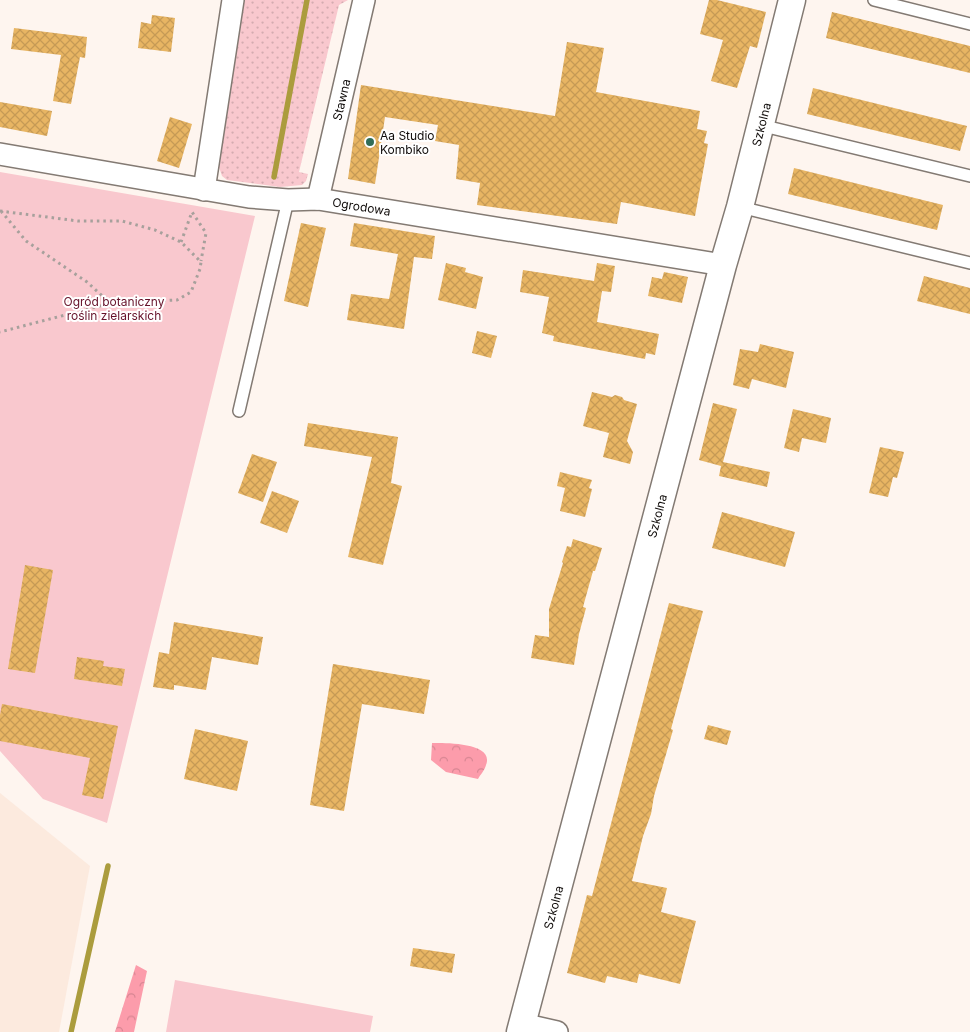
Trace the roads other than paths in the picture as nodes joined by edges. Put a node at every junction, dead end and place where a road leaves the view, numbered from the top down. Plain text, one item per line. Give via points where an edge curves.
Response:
1 (233, 0) edge
2 (364, 0) edge
3 (792, 0) edge
4 (874, 0) edge
5 (970, 24) edge
6 (760, 125) junction
7 (0, 154) edge
8 (970, 176) edge
9 (204, 190) junction
10 (318, 199) junction
11 (288, 200) junction
12 (740, 207) junction
13 (970, 262) edge
14 (723, 265) junction
15 (240, 411) dead end
16 (521, 1028) edge
17 (557, 1032) edge

1 - 9 street
2 - 10 street, Stawna
3 - 6 street, Szkolna
4 - 5 lane
6 - 8 lane
6 - 12 street, Szkolna
7 - 9 street, Ogrodowa
9 - 11 street, Ogrodowa
10 - 11 street, Ogrodowa
10 - 14 street, Ogrodowa
11 - 15 lane
12 - 13 lane
12 - 14 street, Szkolna
14 - 16 street, Szkolna
16 - 17 street

